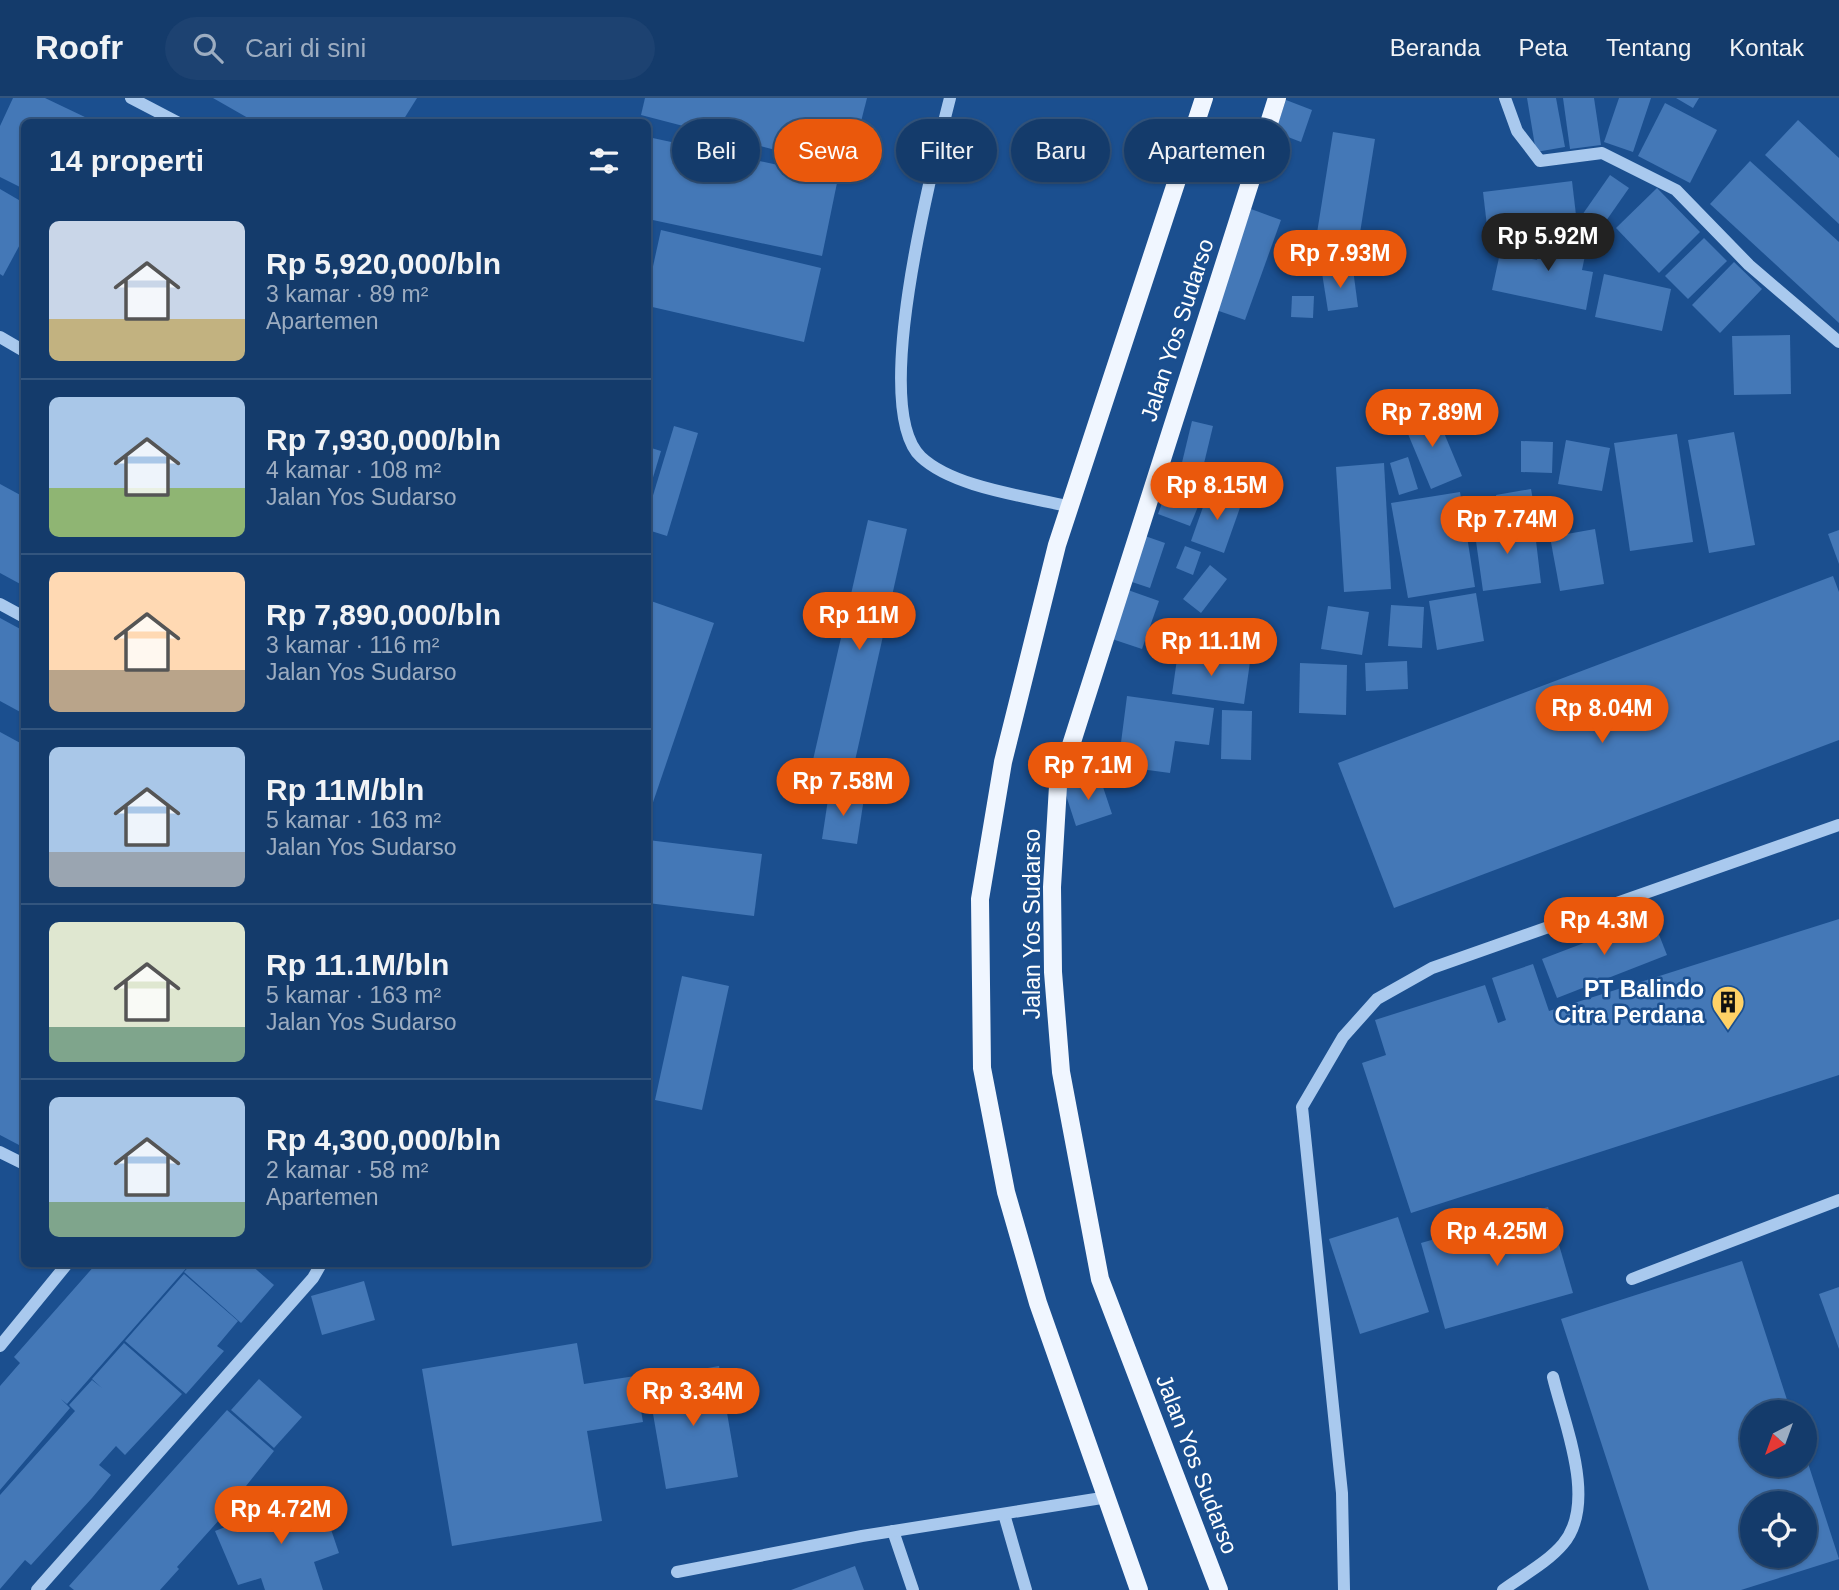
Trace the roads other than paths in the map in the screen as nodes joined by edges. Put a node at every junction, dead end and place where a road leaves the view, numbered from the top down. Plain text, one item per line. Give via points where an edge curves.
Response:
1 (131, 98) edge
2 (950, 98) edge
3 (1277, 98) edge
4 (1504, 98) edge
5 (1202, 102) edge
6 (171, 119) edge
7 (0, 337) edge
8 (1839, 342) edge
9 (21, 349) edge
10 (1071, 508) junction
11 (0, 604) edge
12 (21, 615) edge
13 (1839, 825) edge
14 (0, 1152) edge
15 (21, 1162) edge
16 (1839, 1200) edge
17 (65, 1267) edge
18 (319, 1267) edge
19 (1632, 1279) dead end
20 (0, 1346) edge
21 (1553, 1377) dead end
22 (1108, 1497) junction
23 (1004, 1514) junction
24 (893, 1531) junction
25 (677, 1572) dead end
26 (37, 1590) edge
27 (913, 1590) edge
28 (1026, 1590) edge
29 (1139, 1590) edge
30 (1219, 1590) edge
31 (1344, 1590) edge
32 (1503, 1590) edge

1 - 6 street
2 - 10 street via 925,194 899,360 908,440 944,475
3 - 30 main road, Jalan Yos Sudarso via 1058,786 1052,887 1061,1072 1100,1279
4 - 8 street via 1517,131 1541,161 1602,153 1676,190 1749,265
5 - 10 main road, Jalan Yos Sudarso
7 - 9 street
10 - 22 main road, Jalan Yos Sudarso via 1003,762 980,899 982,1068 1006,1192 1035,1291
11 - 12 street
13 - 31 street via 1432,968 1377,999 1343,1037 1302,1107 1342,1493
14 - 15 street
16 - 19 street
17 - 20 street
18 - 26 street
21 - 32 street via 1581,1492 1563,1544
22 - 23 street
22 - 29 main road, Jalan Yos Sudarso
23 - 24 street
23 - 28 street
24 - 25 street
24 - 27 street

